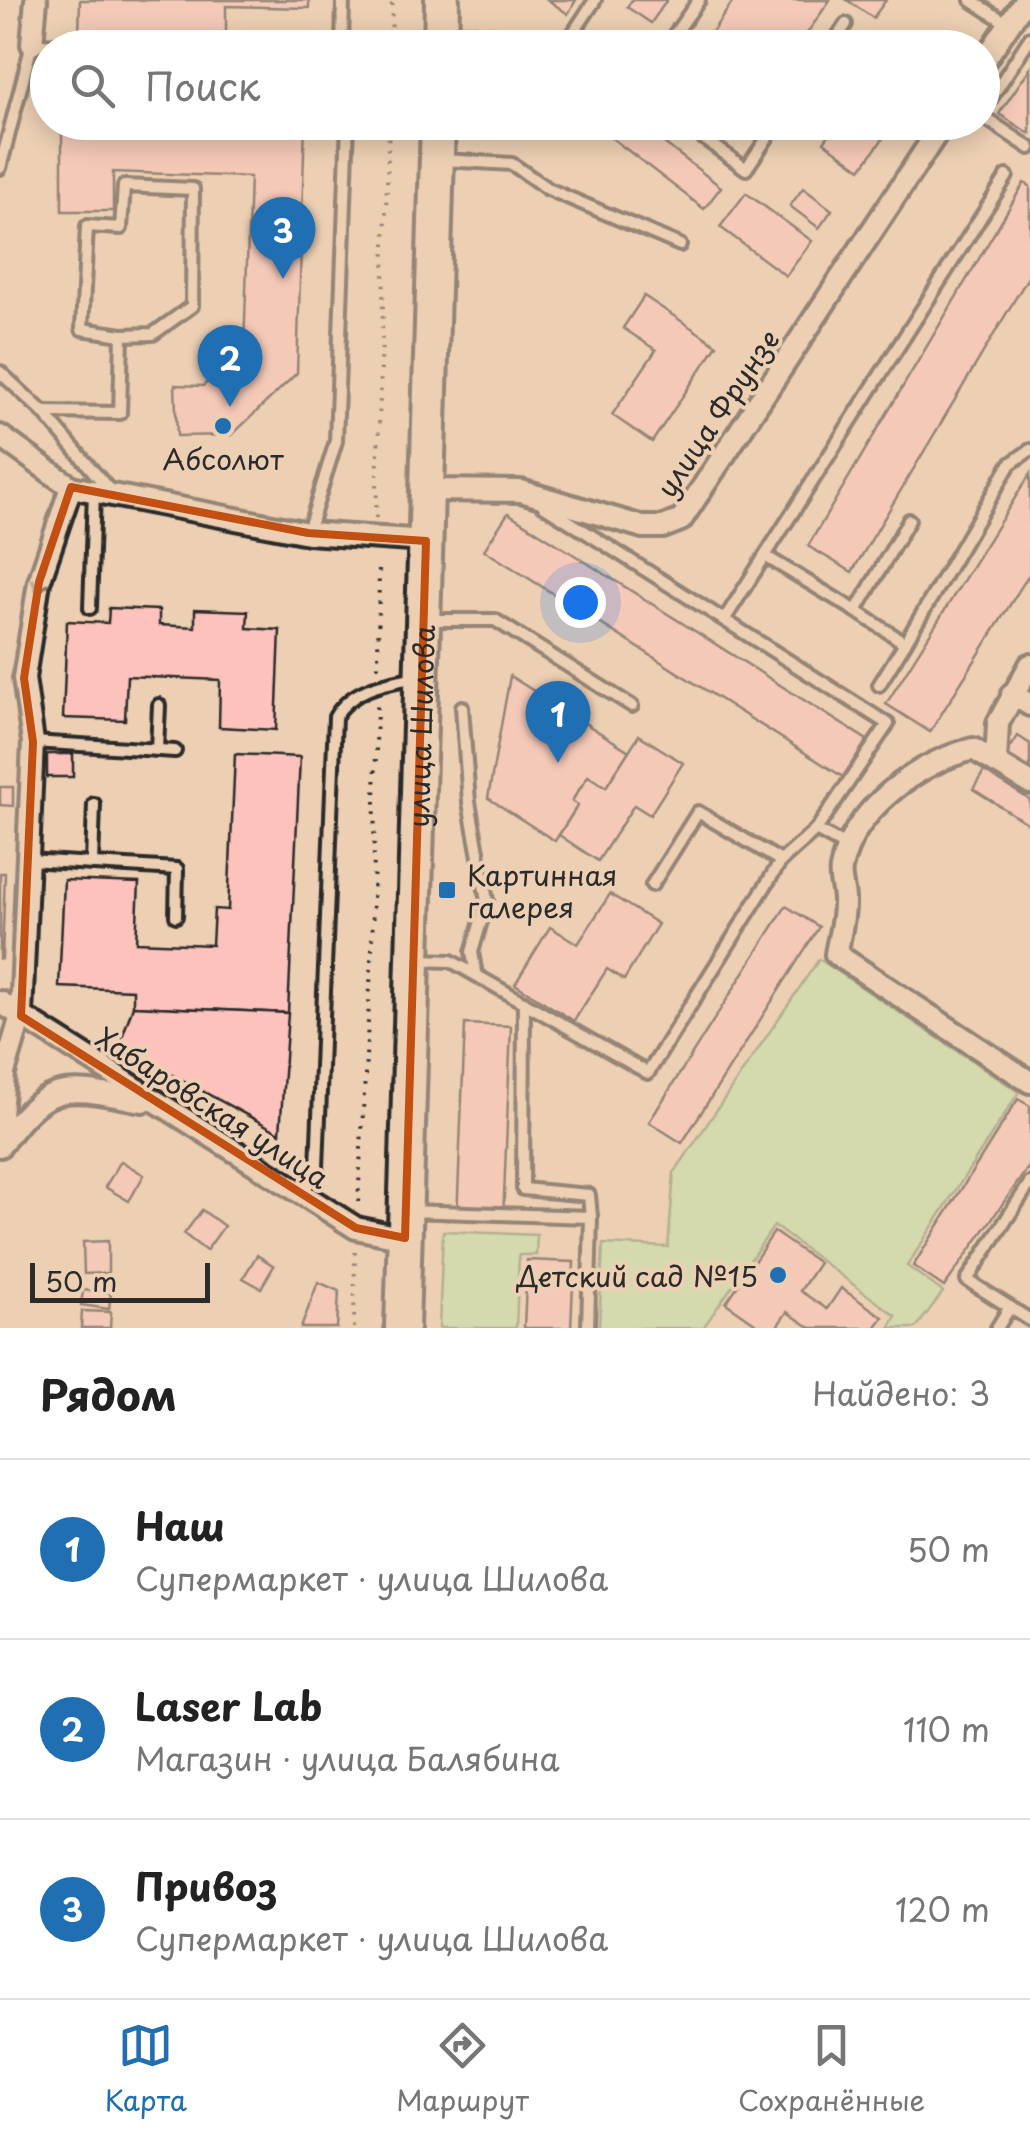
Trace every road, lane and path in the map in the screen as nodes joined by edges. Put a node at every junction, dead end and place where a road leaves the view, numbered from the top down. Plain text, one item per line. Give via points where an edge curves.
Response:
1 (36, 0) edge
2 (343, 0) edge
3 (392, 0) edge
4 (595, 0) edge
5 (698, 0) edge
6 (971, 0) edge
7 (1025, 0) edge
8 (846, 24) dead end
9 (1008, 25) junction
10 (441, 26) edge
11 (33, 30) edge
12 (342, 30) edge
13 (391, 30) edge
14 (470, 30) edge
15 (580, 30) edge
16 (677, 30) edge
17 (842, 30) edge
18 (1000, 37) edge
19 (1030, 38) edge
20 (30, 52) edge
21 (1000, 86) edge
22 (1000, 127) edge
23 (347, 140) edge
24 (388, 140) edge
25 (438, 140) edge
26 (706, 140) edge
27 (766, 140) edge
28 (932, 140) edge
29 (1030, 148) edge
30 (438, 159) junction
31 (0, 168) edge
32 (1008, 176) dead end
33 (680, 245) dead end
34 (122, 335) junction
35 (0, 372) edge
36 (0, 381) edge
37 (17, 389) junction
38 (43, 412) junction
39 (0, 436) edge
40 (1030, 450) edge
41 (72, 487) junction
42 (428, 490) junction
43 (520, 491) junction
44 (103, 492) junction
45 (908, 520) dead end
46 (308, 533) junction
47 (376, 539) junction
48 (426, 541) junction
49 (765, 556) junction
50 (90, 608) dead end
51 (856, 611) junction
52 (726, 617) junction
53 (424, 620) junction
54 (905, 643) junction
55 (1030, 665) edge
56 (422, 675) junction
57 (378, 684) junction
58 (879, 685) dead end
59 (1021, 700) edge
60 (159, 705) dead end
61 (632, 706) dead end
62 (462, 707) dead end
63 (33, 742) junction
64 (157, 750) junction
65 (175, 751) dead end
66 (996, 763) junction
67 (1030, 783) edge
68 (94, 804) dead end
69 (816, 830) junction
70 (846, 847) junction
71 (28, 860) junction
72 (781, 861) junction
73 (92, 864) junction
74 (652, 885) dead end
75 (176, 916) dead end
76 (414, 960) junction
77 (476, 975) junction
78 (0, 1002) edge
79 (524, 1002) junction
80 (21, 1016) junction
81 (1030, 1082) edge
82 (156, 1103) junction
83 (0, 1131) edge
84 (0, 1146) edge
85 (1030, 1184) edge
86 (302, 1197) junction
87 (591, 1217) junction
88 (405, 1224) junction
89 (356, 1228) junction
90 (1010, 1308) junction
91 (1030, 1320) edge
92 (354, 1328) edge
93 (402, 1328) edge
94 (588, 1328) edge
95 (998, 1328) edge

1 - 11 street
2 - 12 lane
3 - 13 path
4 - 15 lane
5 - 16 lane
6 - 9 lane
7 - 9 street
8 - 17 lane
9 - 18 street
10 - 14 lane
19 - 21 lane
20 - 31 lane
22 - 29 lane
23 - 46 lane via 336,441
24 - 47 path
25 - 30 main road, улица Шилова
26 - 27 lane via 746,169
28 - 43 street, улица Фрунзе via 680,520 643,527
30 - 33 lane via 512,164 548,189
30 - 42 main road, улица Шилова
32 - 49 lane
34 - 34 lane via 153,334 192,306 193,189 124,186 121,228 88,226 82,329
34 - 38 lane via 120,413
35 - 37 lane
36 - 37 lane
37 - 38 lane
38 - 44 lane
39 - 41 street
40 - 54 lane via 1010,464
41 - 44 street
41 -> 63 street via 39,582 24,678
42 - 43 street, улица Фрунзе
42 - 48 main road, улица Шилова
43 - 52 lane
44 - 46 street
44 - 50 lane
45 - 51 lane
46 - 47 street
47 - 48 street
47 - 57 path
48 - 53 main road, улица Шилова
49 - 51 lane
49 - 52 lane
51 - 54 lane
52 - 69 lane via 888,724
53 - 56 main road, улица Шилова
53 - 61 lane via 496,620
54 - 58 lane
55 - 59 street
56 - 57 lane
56 - 76 main road, улица Шилова
57 - 86 lane via 344,702 335,717 317,1167
57 - 89 path
59 - 66 street via 998,723
60 - 64 lane
62 - 77 lane via 468,802 487,902 472,952
63 - 64 lane
63 - 71 street
64 - 65 lane
66 - 67 street
66 - 70 street via 973,749 926,767 879,804
68 - 73 lane
69 - 70 lane
69 - 72 lane
70 - 81 street via 836,954
71 - 73 lane
71 - 80 street
72 - 74 lane via 698,812
72 - 79 lane via 648,1073
73 - 75 lane via 178,869
76 - 77 lane via 452,961
76 - 88 main road, улица Шилова
77 - 79 lane
78 - 80 street, Хабаровская улица
79 - 87 lane via 523,1190 589,1194
80 - 82 street, Хабаровская улица
80 - 83 street via 4,1073
82 - 84 street via 61,1090 38,1099
82 - 86 street, Хабаровская улица
85 - 90 lane via 967,1280
86 - 89 street, Хабаровская улица
87 - 88 lane
87 - 94 lane
88 - 89 street, Хабаровская улица
88 - 93 main road, улица Шилова
89 - 92 path
90 - 91 lane
90 - 95 lane

